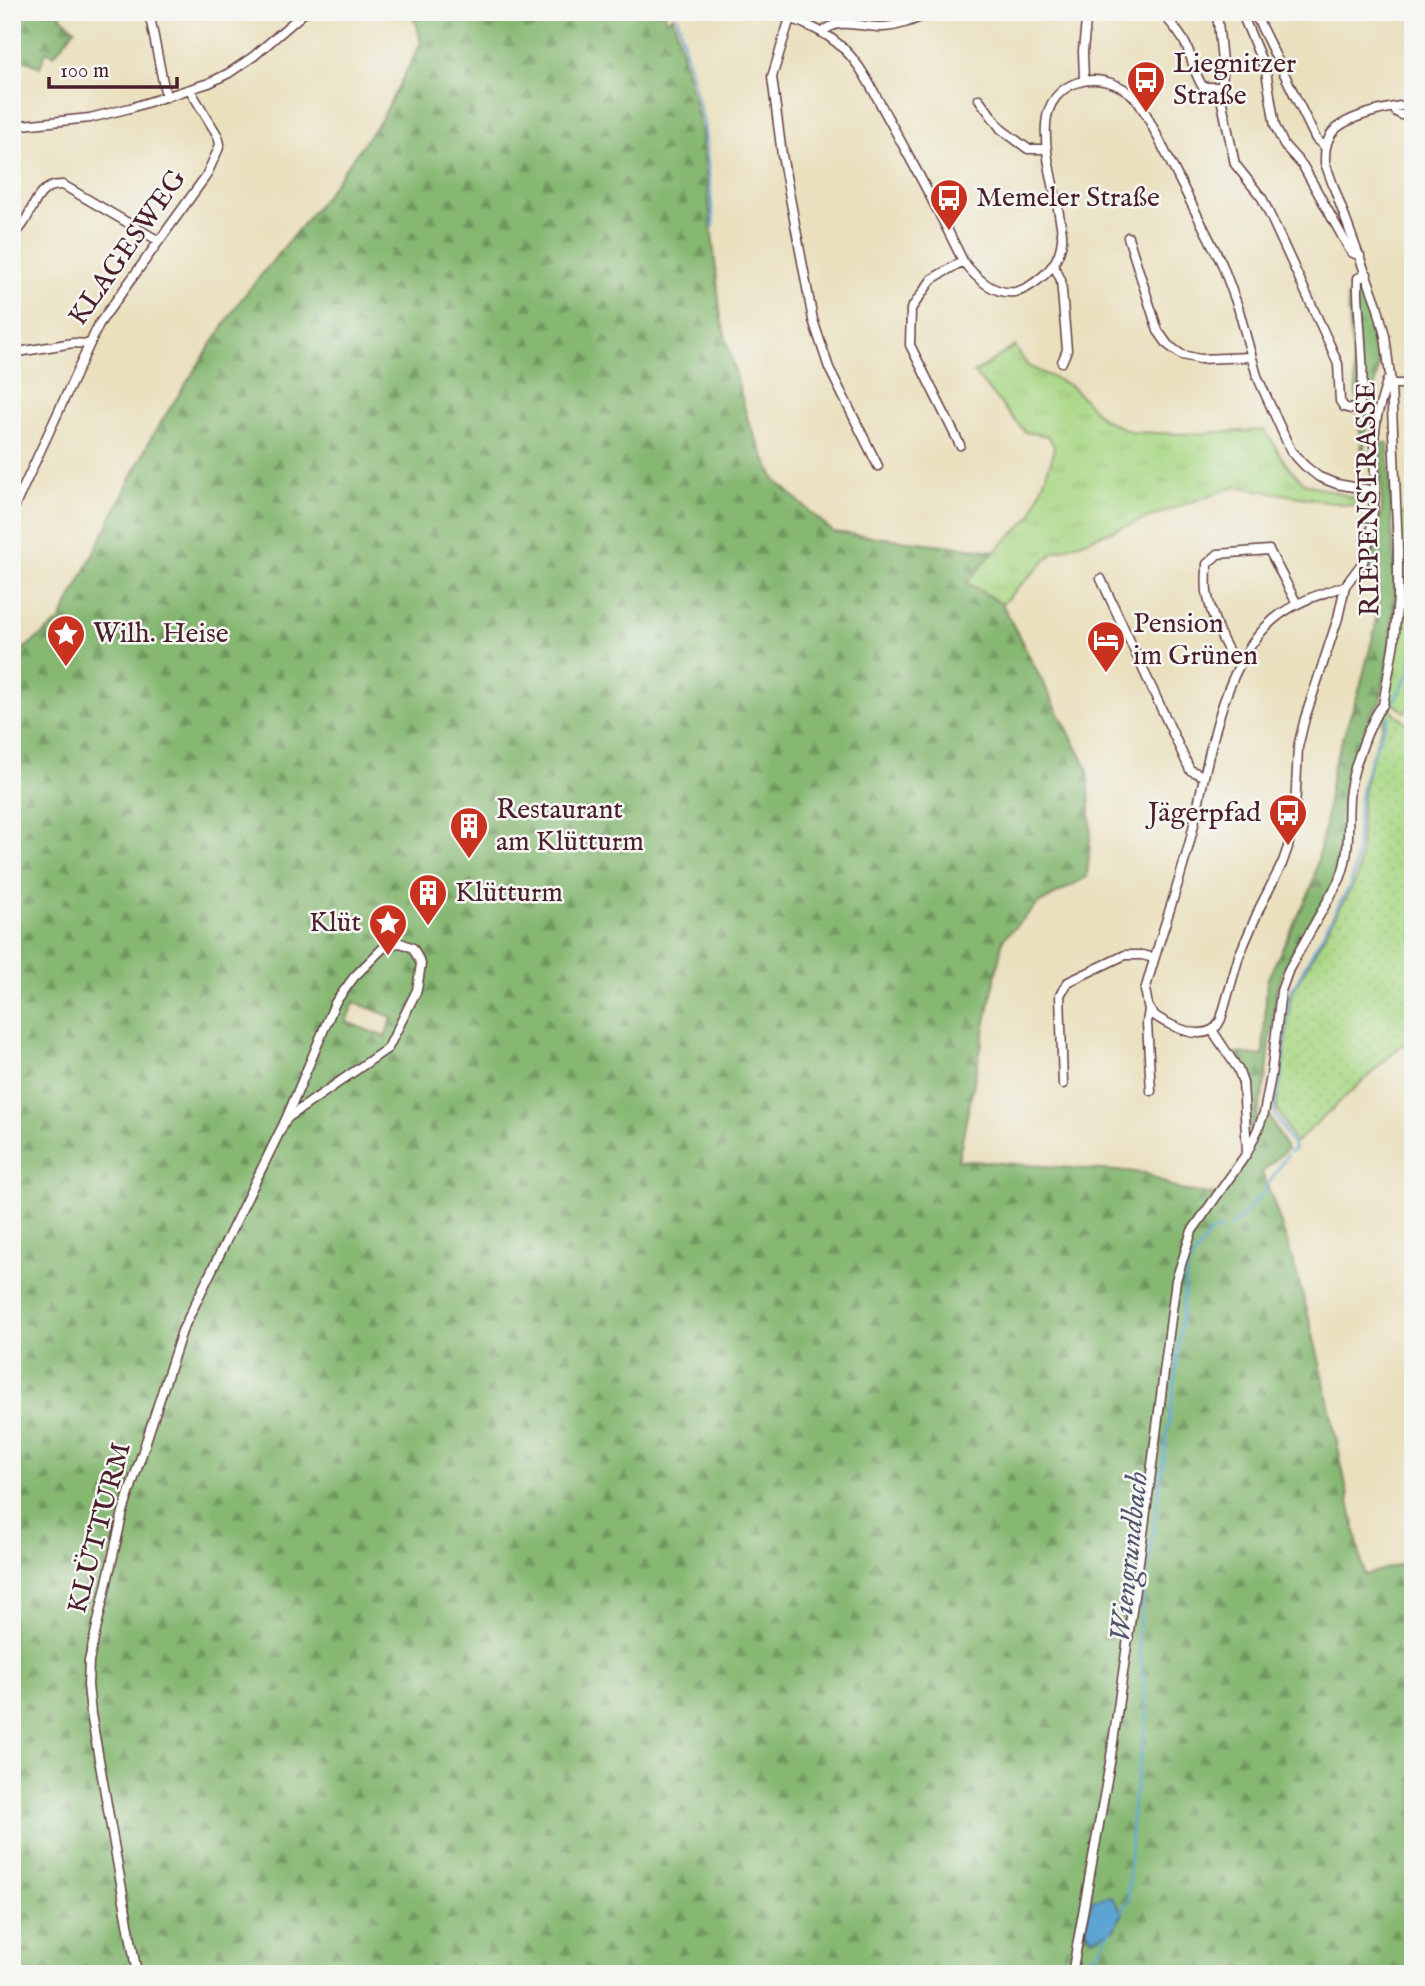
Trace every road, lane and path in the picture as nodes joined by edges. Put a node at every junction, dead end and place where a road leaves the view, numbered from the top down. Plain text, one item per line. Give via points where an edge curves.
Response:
1 (149, 12) edge
2 (305, 12) edge
3 (769, 12) edge
4 (933, 12) edge
5 (1087, 12) edge
6 (1161, 12) edge
7 (1217, 12) edge
8 (1243, 12) edge
9 (1254, 12) edge
10 (790, 18) junction
11 (823, 32) junction
12 (1084, 80) junction
13 (1221, 87) junction
14 (190, 90) junction
15 (166, 97) junction
16 (979, 99) dead end
17 (1413, 104) edge
18 (1395, 107) junction
19 (1413, 116) edge
20 (12, 127) edge
21 (1325, 147) junction
22 (1047, 149) junction
23 (12, 235) edge
24 (1128, 237) dead end
25 (159, 241) junction
26 (1360, 257) junction
27 (963, 261) junction
28 (1054, 266) junction
29 (1367, 274) junction
30 (89, 344) junction
31 (12, 353) edge
32 (1251, 358) junction
33 (1062, 362) dead end
34 (1389, 370) junction
35 (1391, 384) junction
36 (1413, 384) edge
37 (1393, 432) junction
38 (1374, 439) junction
39 (960, 445) dead end
40 (878, 466) dead end
41 (1375, 491) junction
42 (12, 512) edge
43 (1101, 579) dead end
44 (1345, 586) junction
45 (1297, 604) junction
46 (1238, 664) junction
47 (1203, 776) junction
48 (1154, 957) junction
49 (1149, 1009) junction
50 (1212, 1030) junction
51 (1063, 1084) dead end
52 (1151, 1091) dead end
53 (286, 1119) junction
54 (1247, 1153) junction
55 (137, 1974) edge
56 (1072, 1974) edge

1 - 15 street
2 - 14 street via 237,68
3 - 10 street
4 - 11 street via 898,25 836,24
5 - 12 street
6 - 13 street via 1186,44 1203,87
7 - 13 street
8 - 26 street, RIEPENSTRASSE via 1266,71 1279,136 1303,166 1351,252
9 - 21 street, RIEPENSTRASSE via 1316,139
10 - 11 street
10 - 40 street via 772,77 813,320 829,368
11 - 27 street via 861,70
12 - 22 street via 1060,92 1052,104 1046,122
12 - 32 street via 1098,79 1131,93 1146,114 1222,264
13 - 29 street via 1235,164 1262,198 1338,364 1340,401 1351,409 1362,400 1357,296 1358,278
14 - 15 street
14 - 25 street, KLAGESWEG via 220,144 206,176
15 - 20 street via 90,118
16 - 22 street via 1001,129 1028,149
17 - 18 street
18 - 19 street via 1402,115
18 - 21 street via 1349,120 1331,132
21 - 26 street, RIEPENSTRASSE via 1325,163
22 - 28 street via 1063,238
23 - 25 street via 19,231 42,191 63,185
24 - 32 street via 1158,331 1168,345 1182,355 1200,359
25 - 30 street, KLAGESWEG
26 - 29 street, RIEPENSTRASSE
27 - 28 street via 988,285 1015,292 1034,285
27 - 39 street via 932,279 911,309 910,333 910,345
28 - 33 street via 1061,280 1067,350
29 - 34 street, RIEPENSTRASSE via 1385,336
30 - 31 street via 73,342
30 - 42 street, KLAGESWEG
32 - 41 street via 1280,427 1305,466 1337,484
34 - 35 street, RIEPENSTRASSE
34 - 38 street
35 - 36 street
35 - 37 street, RIEPENSTRASSE
37 - 38 street via 1382,429
37 - 54 street, RIEPENSTRASSE via 1398,597 1383,705 1352,778 1348,850 1340,879 1281,991 1264,1113
38 - 41 street
41 - 44 street via 1363,562
43 - 47 street via 1190,770
44 - 45 street
44 - 50 street via 1305,718 1289,847 1239,956 1221,1019
45 - 46 street via 1272,620
45 - 46 street via 1269,550 1218,554 1207,564 1207,592 1228,653
46 - 47 street
47 - 48 street via 1178,884
48 - 49 street via 1145,991
48 - 51 street via 1125,955 1068,982 1059,995
49 - 50 street via 1180,1028 1195,1033
49 - 52 street
50 - 54 street via 1243,1083
53 - 53 street, KLÜTTURM via 388,1048 417,990 421,964 413,948 392,944 354,977 335,1003
53 - 55 street, KLÜTTURM via 182,1331 123,1512 89,1661 91,1714
54 - 56 street, RIEPENSTRASSE via 1192,1231 1176,1280 1110,1763

